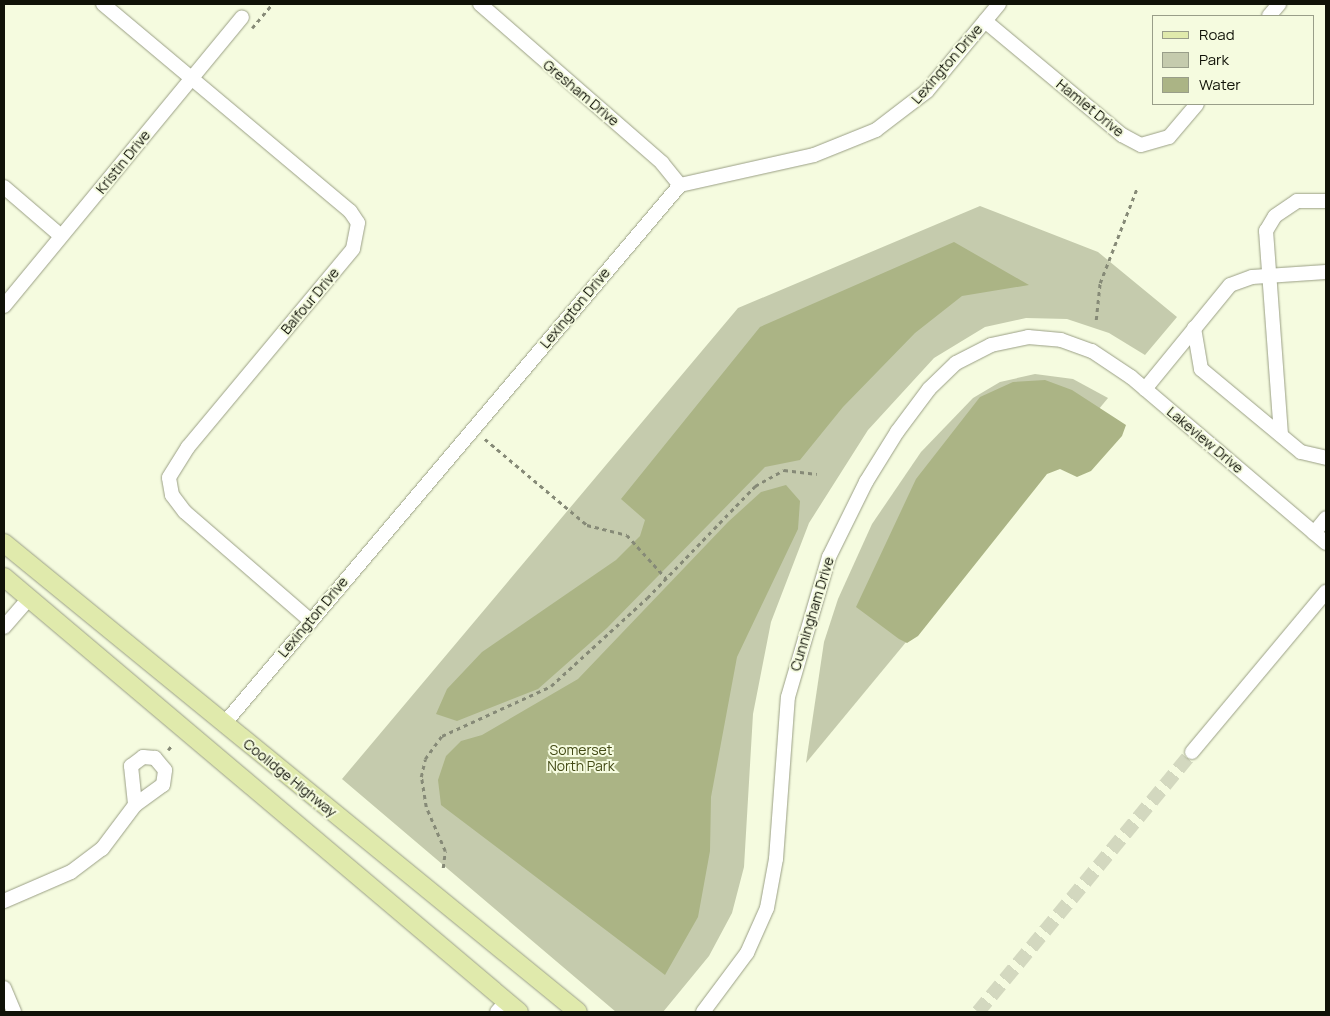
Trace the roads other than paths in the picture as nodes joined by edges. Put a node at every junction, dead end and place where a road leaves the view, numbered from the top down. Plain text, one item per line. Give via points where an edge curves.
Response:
1 (103, 4) edge
2 (480, 4) edge
3 (999, 4) edge
4 (1279, 4) edge
5 (1270, 15) edge
6 (242, 17) dead end
7 (985, 22) junction
8 (191, 78) junction
9 (1196, 105) edge
10 (680, 185) junction
11 (4, 188) edge
12 (1326, 201) edge
13 (61, 236) junction
14 (1326, 272) edge
15 (1266, 276) junction
16 (4, 306) edge
17 (1194, 328) junction
18 (1078, 344) joint
19 (1145, 389) junction
20 (1281, 436) junction
21 (1326, 458) edge
22 (1326, 518) edge
23 (1314, 533) junction
24 (4, 543) edge
25 (1326, 543) edge
26 (4, 577) edge
27 (50, 582) junction
28 (28, 598) junction
29 (1323, 601) edge
30 (311, 621) junction
31 (4, 627) edge
32 (224, 724) junction
33 (252, 748) junction
34 (1192, 752) tunnel mouth
35 (224, 763) junction
36 (312, 795) junction
37 (135, 805) dead end
38 (283, 812) junction
39 (4, 900) edge
40 (4, 988) edge
41 (507, 1009) edge
42 (14, 1012) edge
43 (578, 1012) edge
44 (703, 1012) edge

1 - 8 street, Balfour Drive
2 - 10 street, Gresham Drive via 662,163
3 - 7 street, Lexington Drive
4 - 5 street
6 - 8 street, Kristin Drive
7 - 9 street, Hamlet Drive via 1122,135 1141,145 1169,137
7 - 10 street, Lexington Drive via 927,91 876,130 814,155
8 - 13 street, Kristin Drive
8 - 30 street, Balfour Drive via 350,211 358,223 353,249 188,447 168,478 172,495 185,512
10 - 30 street, Lexington Drive
11 - 13 street
12 - 15 street via 1297,201 1275,216 1266,231
13 - 16 street, Kristin Drive
14 - 15 street
15 - 17 street via 1230,285
15 - 20 street
17 - 19 street
17 - 20 street via 1201,369
18 - 19 street, Lakeview Drive via 1110,361
18 - 44 street, Cunningham Drive via 1044,338 1011,339 956,363 919,403 866,482 829,557 792,674 782,745 774,875 766,908 747,953
19 - 23 street, Lakeview Drive
20 - 21 street via 1301,452
22 - 23 street
23 - 25 street, Lakeview Drive
24 - 27 main road, Coolidge Highway
26 - 28 main road
27 - 28 main road via 37,584
27 - 32 main road, Coolidge Highway
28 - 31 street
28 - 35 main road
29 - 34 street
30 - 32 street, Lexington Drive
32 - 33 main road, Coolidge Highway
33 - 35 main road via 242,762
33 - 36 main road, Coolidge Highway
35 - 38 main road
36 - 38 main road via 294,795
36 - 43 main road, Coolidge Highway
37 - 39 street via 119,832 92,858
38 - 41 main road
40 - 42 street

